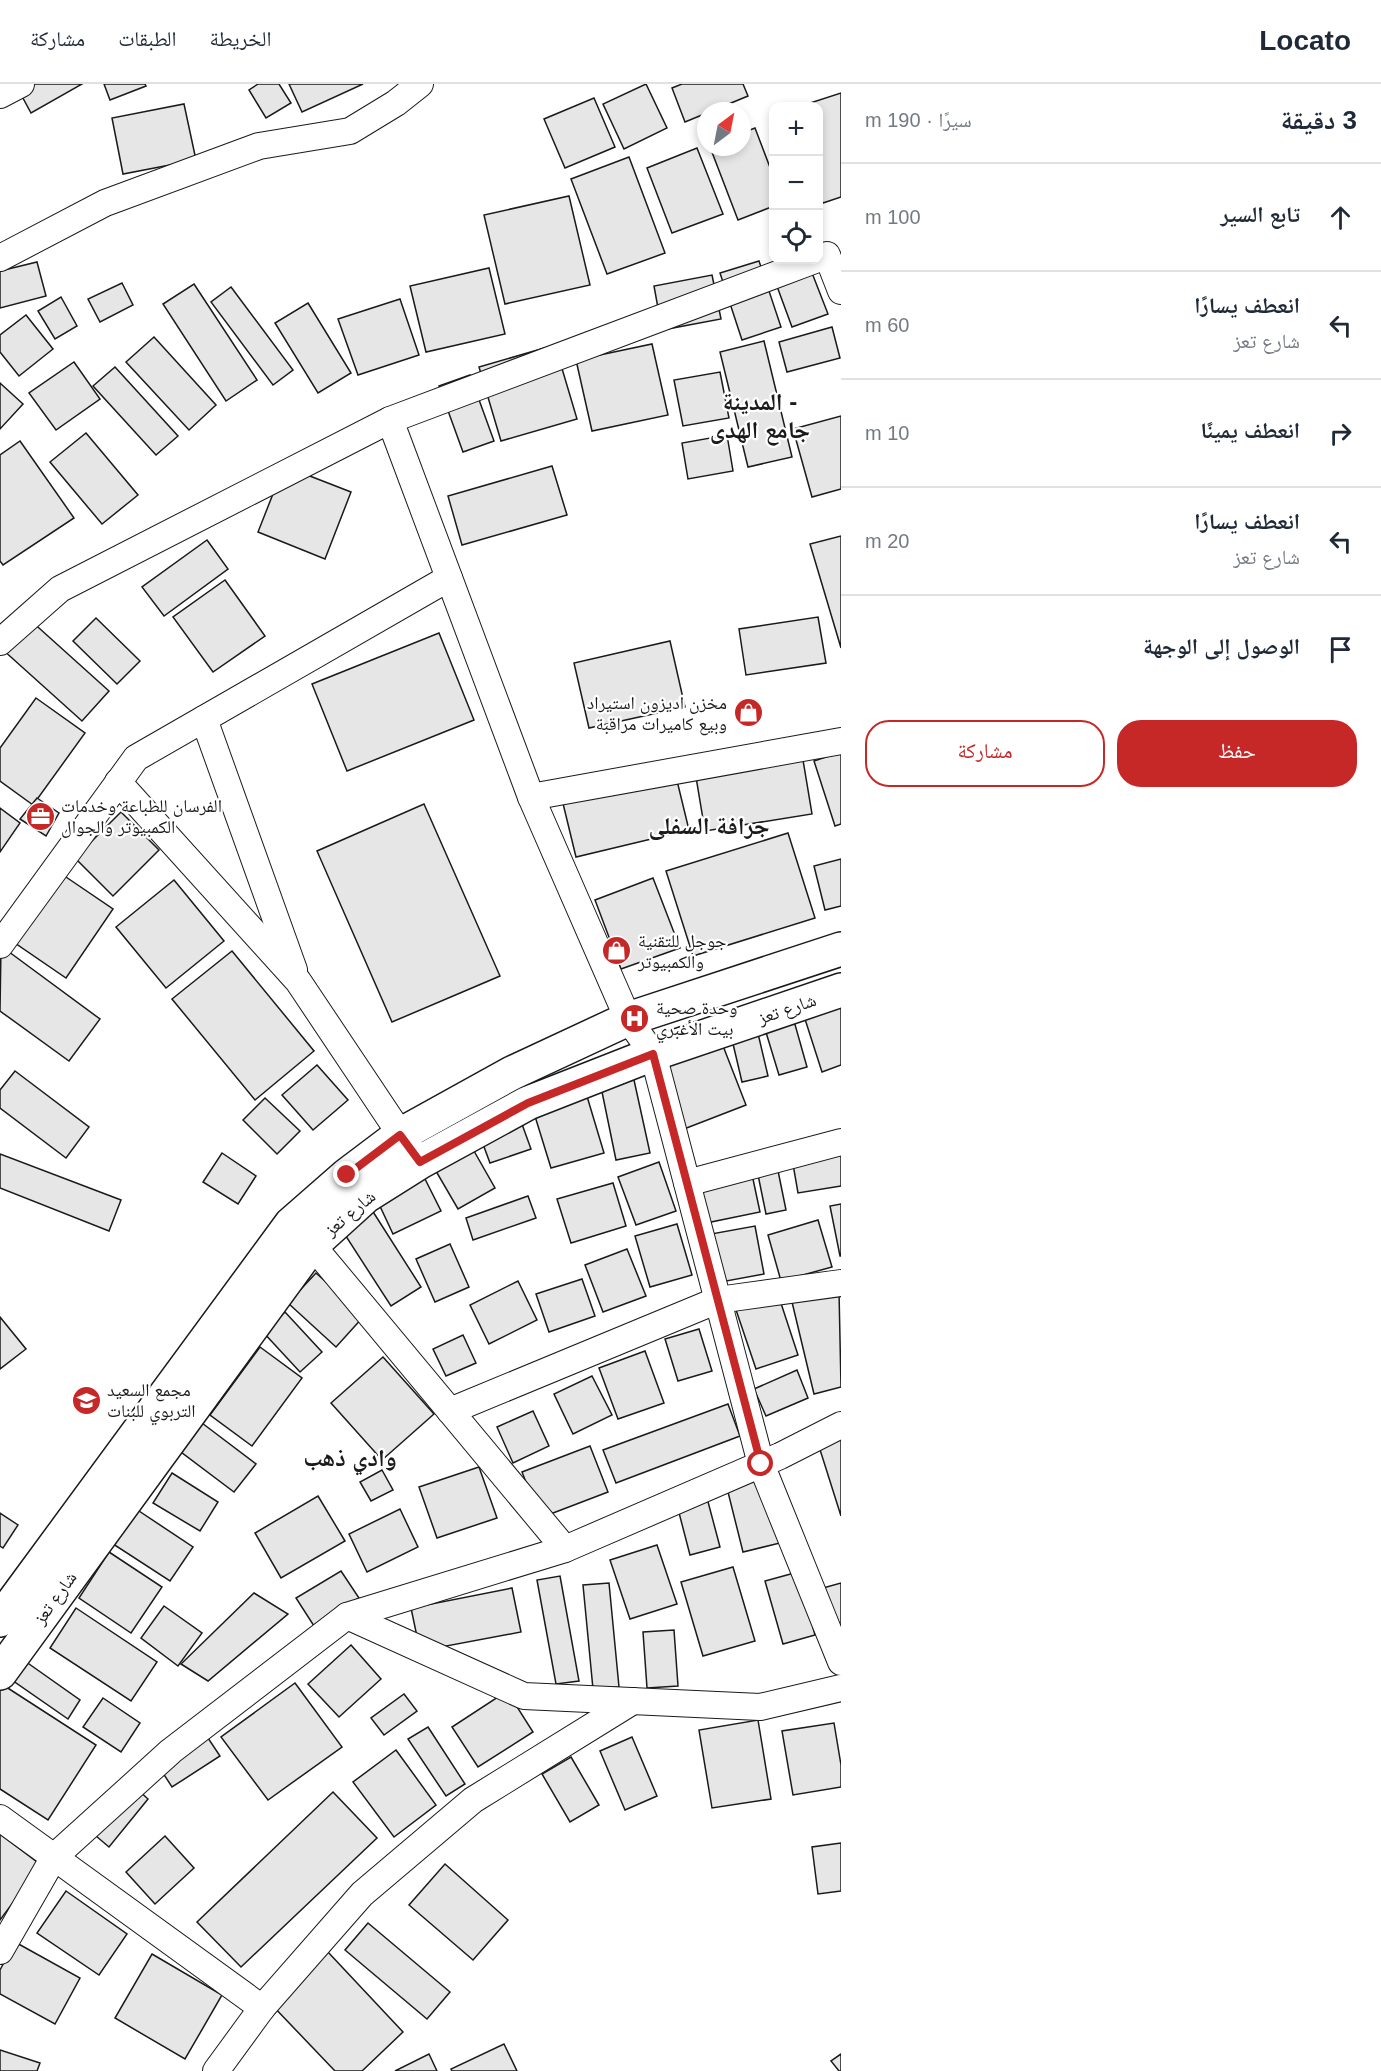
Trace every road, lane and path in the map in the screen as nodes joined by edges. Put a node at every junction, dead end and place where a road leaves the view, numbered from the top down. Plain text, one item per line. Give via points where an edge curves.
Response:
1 (21, 84) edge
2 (420, 84) edge
3 (0, 95) edge
4 (825, 255) edge
5 (0, 258) edge
6 (841, 291) edge
7 (390, 420) junction
8 (449, 578) junction
9 (0, 642) edge
10 (204, 719) junction
11 (841, 741) edge
12 (118, 783) junction
13 (531, 797) junction
14 (0, 945) edge
15 (841, 949) edge
16 (298, 981) junction
17 (841, 990) edge
18 (628, 1019) junction
19 (653, 1054) junction
20 (400, 1135) junction
21 (841, 1142) edge
22 (420, 1162) junction
23 (687, 1183) junction
24 (312, 1245) junction
25 (841, 1283) edge
26 (718, 1300) junction
27 (450, 1411) junction
28 (841, 1425) edge
29 (761, 1464) junction
30 (565, 1549) junction
31 (347, 1616) junction
32 (0, 1620) edge
33 (841, 1662) edge
34 (0, 1673) edge
35 (841, 1688) edge
36 (633, 1701) junction
37 (0, 1818) edge
38 (54, 1857) junction
39 (0, 1951) edge
40 (262, 2008) junction
41 (216, 2071) edge

1 - 3 street
2 - 5 street via 350,131 259,146 105,203
4 - 6 street
4 - 7 street
7 - 8 street
7 - 9 street via 60,589
8 - 10 street
8 - 13 street
10 - 12 street via 136,758
10 - 16 street
11 - 13 street
12 - 14 street
12 - 16 street
13 - 18 street
15 - 18 main road, شارع تعز
16 - 20 street
17 - 19 main road, شارع تعز
18 - 19 street
18 - 20 main road, شارع تعز via 512,1073
19 - 22 main road, شارع تعز via 528,1103
19 - 23 street
20 - 22 street
20 - 32 main road, شارع تعز via 291,1224
21 - 23 street
22 - 24 main road, شارع تعز via 366,1196
23 - 26 street
24 - 27 street
24 - 34 main road, شارع تعز
25 - 26 street
26 - 27 street
26 - 29 street
27 - 30 street
28 - 29 street
29 - 30 street
29 - 33 street
30 - 31 street
31 - 36 street via 524,1696
31 - 38 street via 171,1751
35 - 36 street via 759,1707
36 - 40 street via 473,1800 362,1894
37 - 38 street
38 - 39 street
38 - 40 street
40 - 41 street

